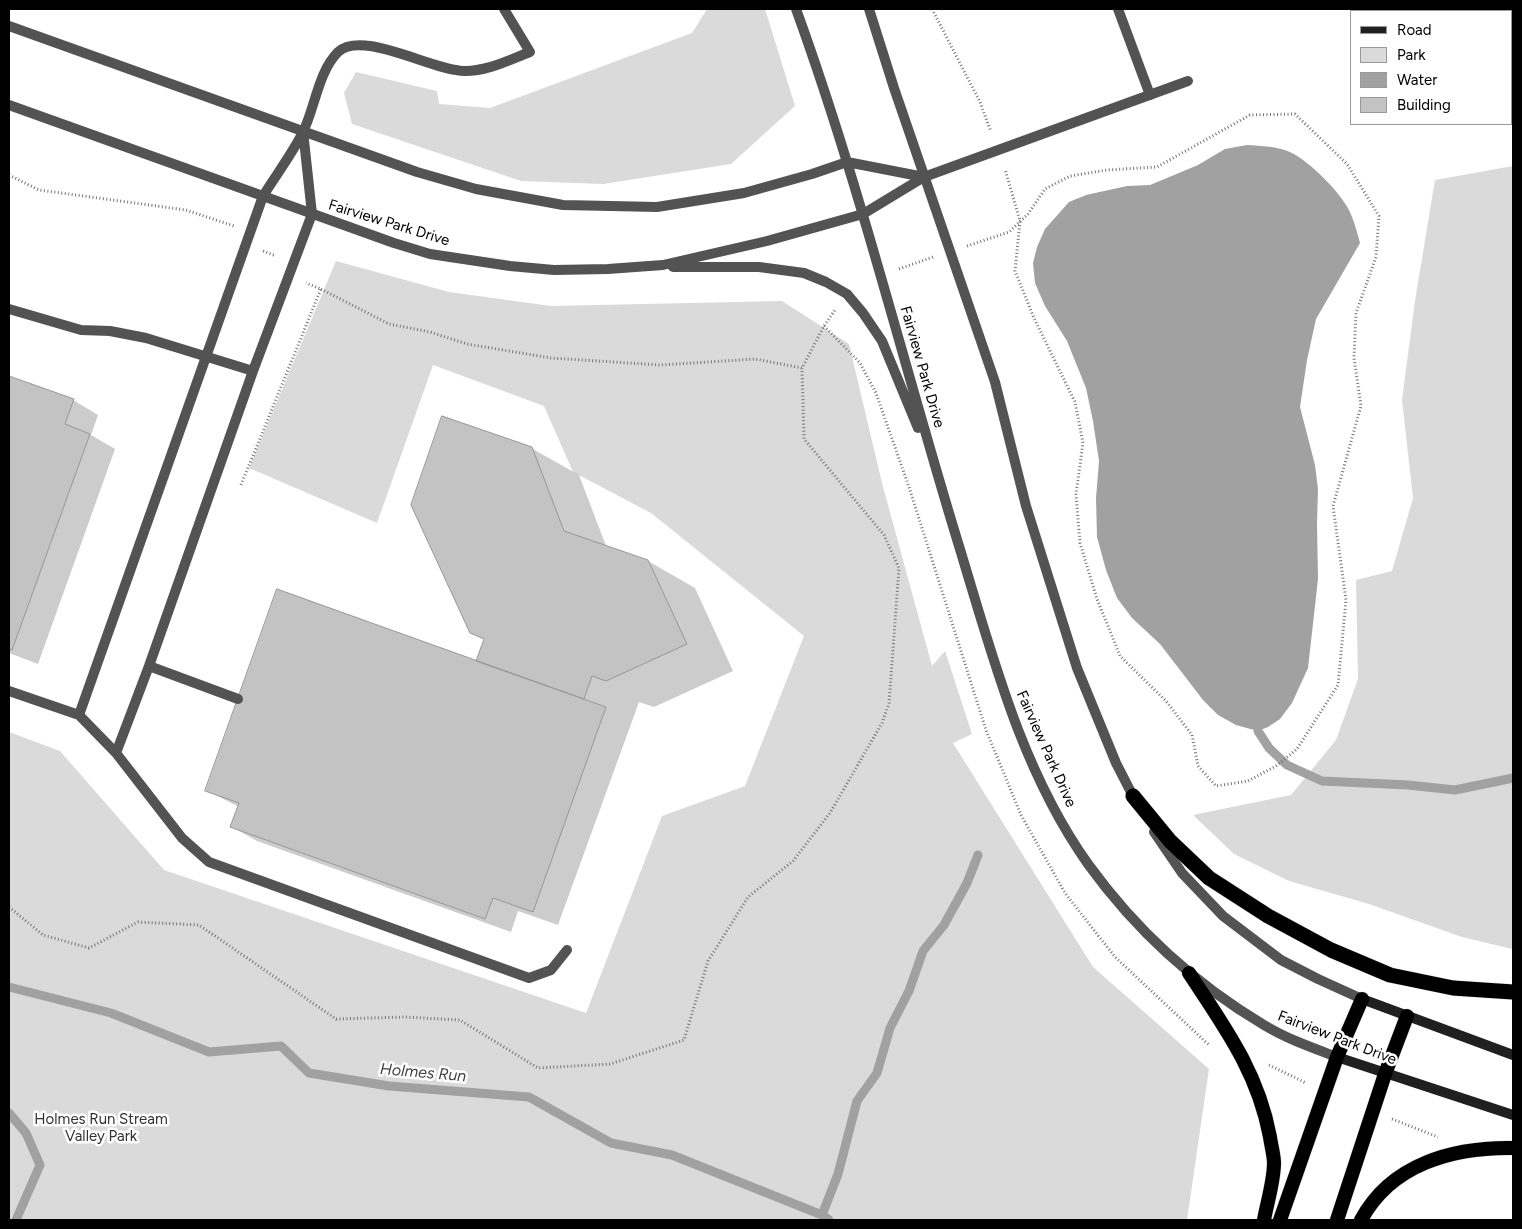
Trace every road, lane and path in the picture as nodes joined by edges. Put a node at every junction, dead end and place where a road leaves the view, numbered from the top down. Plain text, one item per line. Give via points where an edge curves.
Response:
1 (504, 9) edge
2 (796, 9) edge
3 (869, 9) edge
4 (932, 9) edge
5 (1118, 9) edge
6 (9, 26) edge
7 (1188, 81) dead end
8 (1150, 95) junction
9 (9, 105) edge
10 (303, 131) junction
11 (998, 150) junction
12 (847, 162) junction
13 (924, 177) junction
14 (263, 196) junction
15 (312, 214) junction
16 (863, 214) junction
17 (1020, 221) junction
18 (950, 252) junction
19 (642, 266) junction
20 (881, 275) junction
21 (321, 290) dead end
22 (847, 294) junction
23 (9, 311) edge
24 (206, 355) junction
25 (802, 368) junction
26 (253, 371) junction
27 (932, 457) junction
28 (149, 666) junction
29 (9, 691) edge
30 (238, 698) dead end
31 (79, 715) junction
32 (116, 753) junction
33 (1133, 796) junction
34 (9, 908) edge
35 (567, 950) dead end
36 (1189, 973) junction
37 (1513, 992) edge
38 (1362, 999) junction
39 (1407, 1016) junction
40 (1513, 1055) edge
41 (1338, 1057) junction
42 (1385, 1074) junction
43 (1513, 1115) edge
44 (1513, 1148) edge
45 (1264, 1220) edge
46 (1280, 1220) edge
47 (1337, 1220) edge
48 (1361, 1220) edge

1 - 10 street via 530,52 491,67 464,71 367,45 348,46 338,52 328,65
2 - 12 street, Fairview Park Drive
3 - 13 street
4 - 11 path via 980,102
5 - 8 street
6 - 10 street
7 - 8 street, Fairview Park Drive
8 - 11 street, Fairview Park Drive
9 - 14 street, Fairview Park Drive
10 - 12 street via 466,186 563,205 657,207 744,193
10 - 14 street
10 - 15 street
11 - 13 street, Fairview Park Drive
11 - 17 path
12 - 13 street
12 - 16 street, Fairview Park Drive
13 - 16 street, Fairview Park Drive
13 - 18 street
14 - 15 street, Fairview Park Drive
14 - 24 street
15 - 19 street, Fairview Park Drive via 394,243 462,260 554,270
15 - 26 street
16 - 19 street, Fairview Park Drive via 767,241 663,265
16 - 20 street, Fairview Park Drive
17 - 17 path via 1015,271 1034,318 1076,402 1083,443 1076,494 1080,543 1097,599 1120,656 1166,700 1192,735 1198,766 1216,786 1248,781 1276,766 1297,749 1338,685 1346,600 1333,506 1361,406 1354,358 1356,313 1376,257 1379,216 1347,164 1295,114 1250,115 1157,167 1070,176 1046,189
17 - 18 path via 1009,232
18 - 20 path
18 - 33 street via 995,382 1026,506 1077,668
19 - 22 street via 759,267 804,273
20 - 27 street, Fairview Park Drive
21 - 25 path via 389,324 467,344 550,358 660,364 755,359
22 - 25 path via 824,326
22 - 27 street via 882,342
23 - 24 street via 81,330 110,330 146,338
24 - 26 street
24 - 31 street
25 - 34 path via 804,439 884,535 899,568 889,703 882,723 830,813 793,861 748,897 708,961 684,1040 610,1064 538,1068 460,1020 405,1017 336,1019 199,925 138,922 89,948 43,935
26 - 28 street
27 - 36 street, Fairview Park Drive via 1005,697 1050,802 1087,862 1121,907
28 - 30 street
28 - 32 street
29 - 31 street
31 - 32 street
32 - 35 street via 182,838 209,862 529,978 552,970
33 - 37 highway via 1170,841 1209,878 1268,916 1331,950 1390,975 1453,988
33 - 38 street via 1144,818 1182,873 1223,916 1281,960
36 - 41 street, Fairview Park Drive via 1266,1026
36 - 45 highway via 1243,1058 1259,1093 1274,1163
38 - 39 main road
38 - 41 highway
39 - 40 main road
39 - 42 highway
41 - 42 main road, Fairview Park Drive
41 - 46 highway
42 - 43 main road, Fairview Park Drive
42 - 47 highway
44 - 48 highway via 1452,1154 1409,1169 1383,1189

